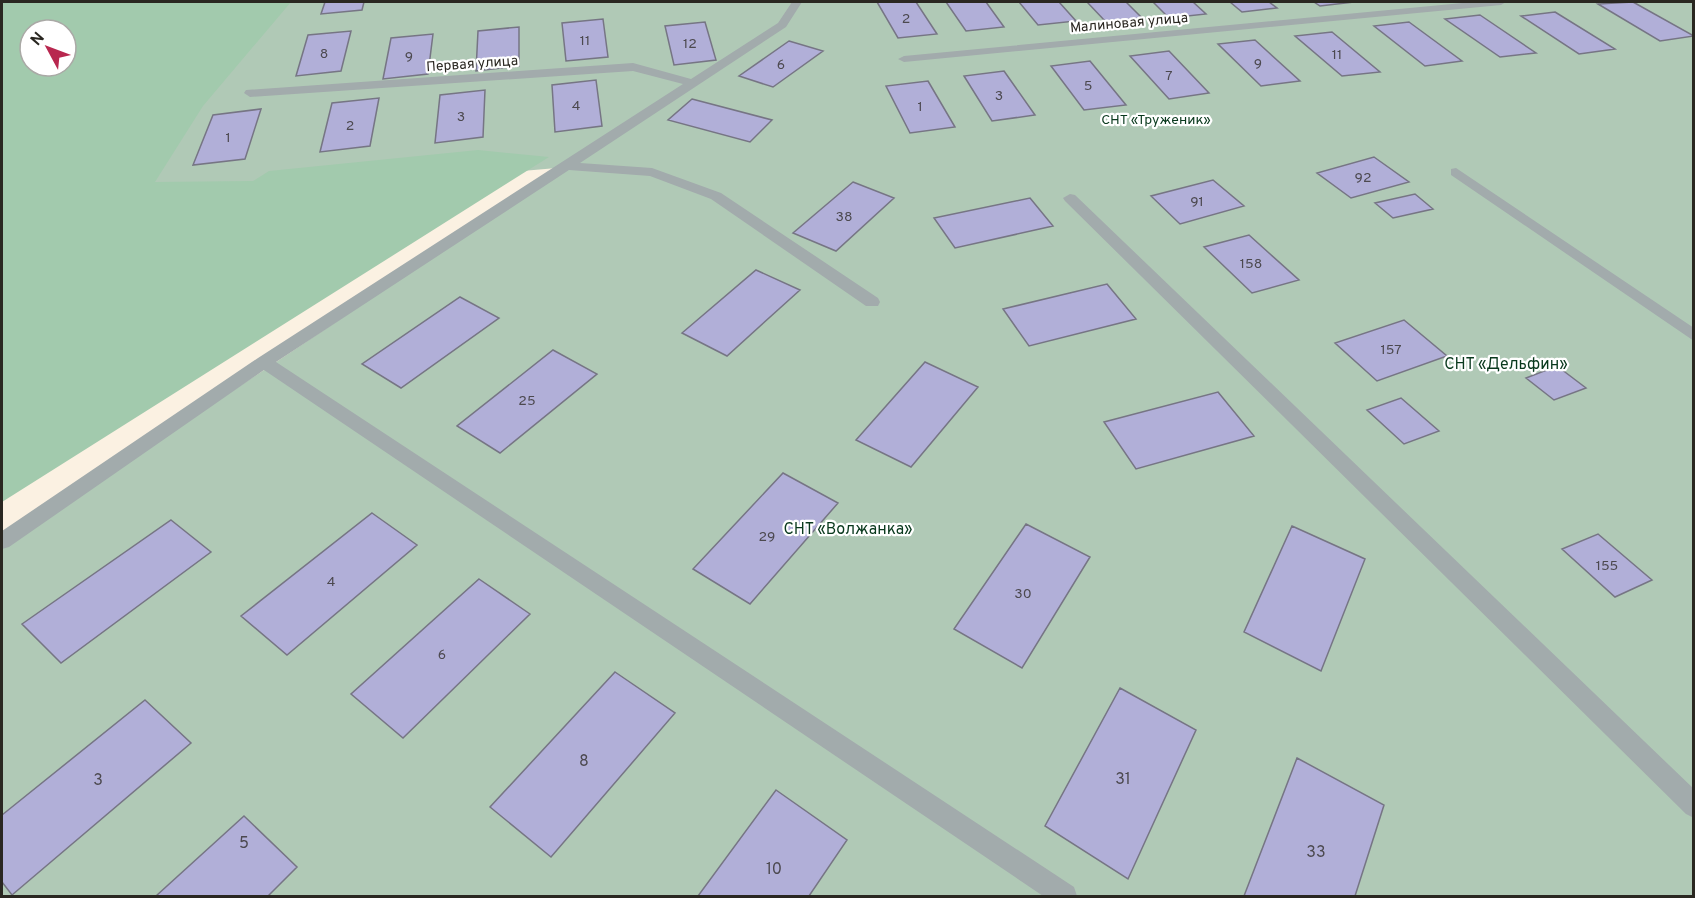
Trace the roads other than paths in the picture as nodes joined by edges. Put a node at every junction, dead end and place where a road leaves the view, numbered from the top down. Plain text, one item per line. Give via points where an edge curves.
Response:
1 (797, 2) edge
2 (1501, 2) edge
3 (904, 58) dead end
4 (694, 83) junction
5 (250, 93) dead end
6 (569, 166) junction
7 (1456, 172) dead end
8 (1070, 198) dead end
9 (872, 302) dead end
10 (1694, 336) edge
11 (264, 362) junction
12 (2, 541) edge
13 (1694, 806) edge
14 (1065, 897) edge

1 - 4 street via 782,25
2 - 3 street, Малиновая улица
4 - 5 street, Первая улица via 633,67
4 - 6 street
6 - 9 street via 652,172 716,196
6 - 11 street
7 - 10 street
8 - 13 street
11 - 12 street
11 - 14 street

